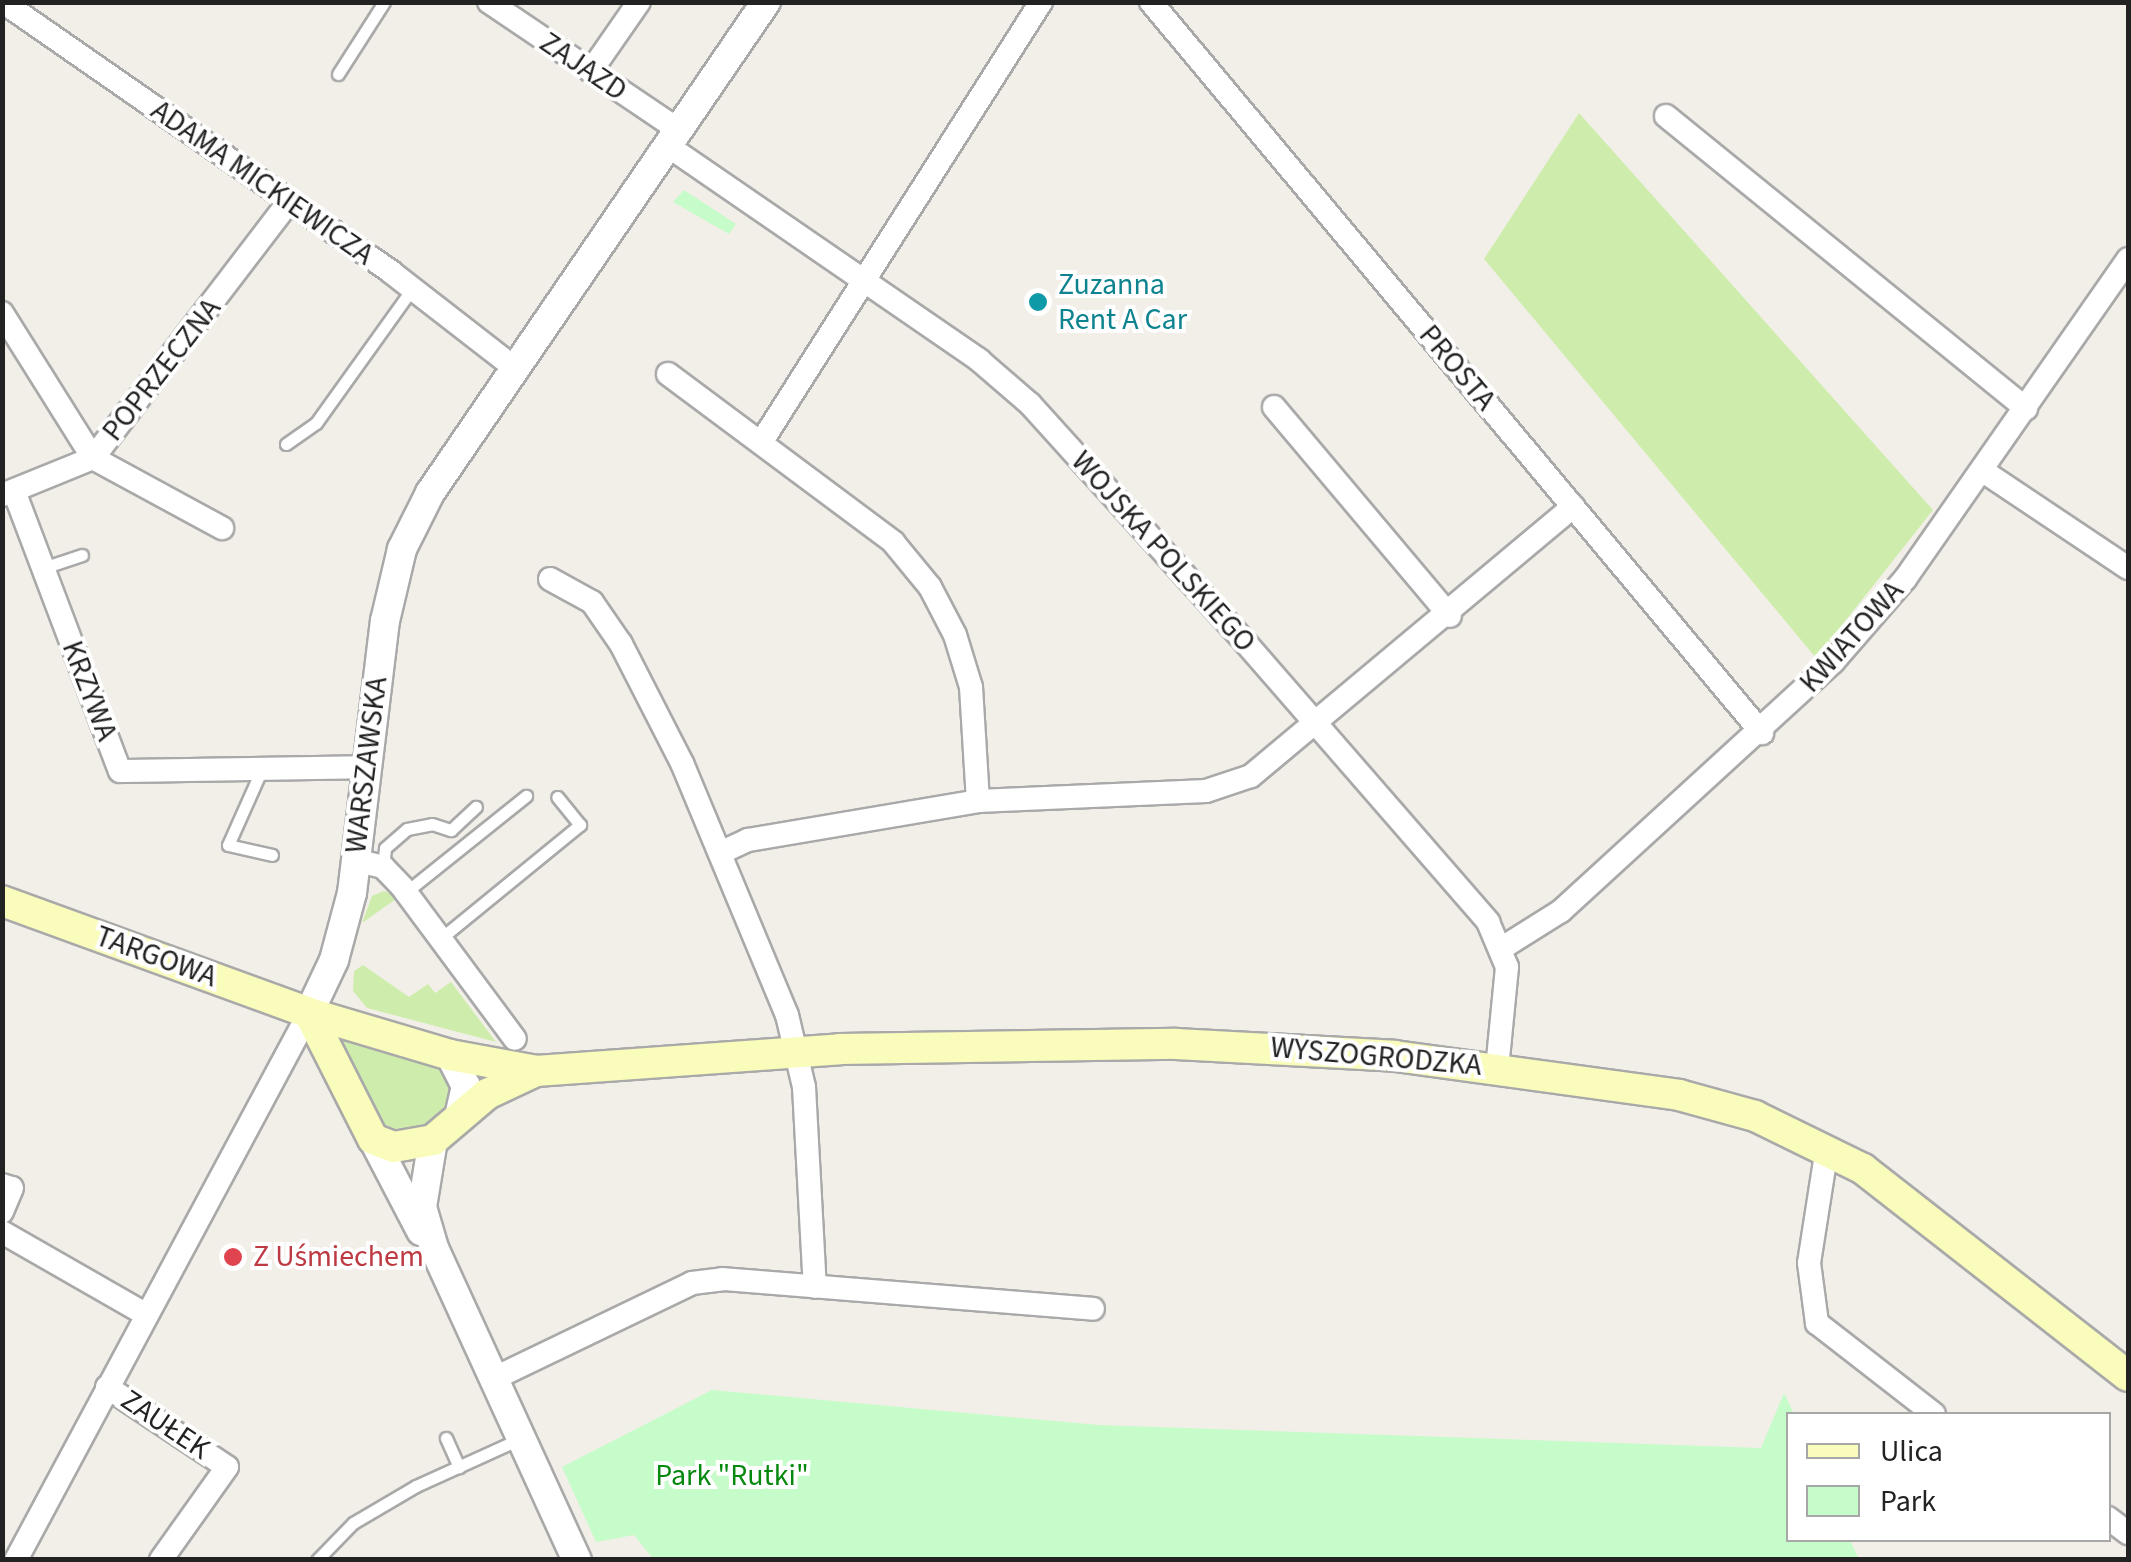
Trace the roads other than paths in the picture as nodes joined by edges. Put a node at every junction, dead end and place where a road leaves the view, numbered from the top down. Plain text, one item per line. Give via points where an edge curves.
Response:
1 (3, 2) edge
2 (384, 2) edge
3 (639, 2) edge
4 (766, 2) edge
5 (1041, 2) edge
6 (1151, 2) edge
7 (492, 3) edge
8 (590, 71) junction
9 (338, 74) dead end
10 (1666, 116) dead end
11 (673, 138) junction
12 (289, 202) junction
13 (2128, 259) edge
14 (864, 283) junction
15 (412, 289) junction
16 (2, 313) edge
17 (516, 369) junction
18 (668, 374) dead end
19 (1274, 407) dead end
20 (2026, 409) junction
21 (762, 441) junction
22 (286, 444) dead end
23 (93, 458) junction
24 (1983, 471) junction
25 (8, 493) edge
26 (1573, 508) junction
27 (222, 528) dead end
28 (82, 555) dead end
29 (41, 568) junction
30 (2128, 568) edge
31 (550, 579) dead end
32 (1450, 616) junction
33 (1318, 725) junction
34 (1762, 732) junction
35 (367, 767) junction
36 (262, 771) junction
37 (526, 796) dead end
38 (556, 798) dead end
39 (978, 801) junction
40 (476, 807) dead end
41 (720, 853) junction
42 (272, 855) dead end
43 (369, 864) junction
44 (406, 892) junction
45 (2, 901) edge
46 (440, 938) junction
47 (1502, 948) junction
48 (310, 1014) junction
49 (515, 1040) dead end
50 (798, 1053) junction
51 (450, 1055) junction
52 (1497, 1068) junction
53 (536, 1071) junction
54 (460, 1113) junction
55 (373, 1139) junction
56 (433, 1140) junction
57 (1827, 1148) junction
58 (2, 1185) edge
59 (2, 1212) edge
60 (2, 1232) edge
61 (434, 1248) junction
62 (815, 1287) junction
63 (1094, 1308) dead end
64 (147, 1314) junction
65 (2128, 1376) edge
66 (494, 1378) junction
67 (107, 1387) junction
68 (1931, 1412) edge
69 (446, 1438) dead end
70 (522, 1438) junction
71 (459, 1467) junction
72 (16, 1560) edge
73 (161, 1560) edge
74 (317, 1560) edge
75 (577, 1560) edge

1 - 12 street, ADAMA MICKIEWICZA
2 - 9 lane
3 - 8 street
4 - 11 street, WARSZAWSKA
5 - 14 street
6 - 26 street, PROSTA
7 - 8 street, ZAJAZD
8 - 11 street, ZAJAZD
10 - 20 street
11 - 14 street, WOJSKA POLSKIEGO
11 - 17 street, WARSZAWSKA
12 - 15 street, ADAMA MICKIEWICZA
12 - 23 street, POPRZECZNA
13 - 20 street, KWIATOWA
14 - 21 street
14 - 33 street, WOJSKA POLSKIEGO via 979,360 1030,404
15 - 17 street, ADAMA MICKIEWICZA
15 - 22 lane via 316,423
16 - 23 street
17 - 35 street, WARSZAWSKA via 430,493 402,549 385,621
18 - 21 street
19 - 32 street
20 - 24 street, KWIATOWA
21 - 39 street via 894,542 930,587 955,635 970,688
23 - 25 street, POPRZECZNA
23 - 27 street
24 - 30 street
24 - 34 street, KWIATOWA via 1906,579
25 - 29 street, KRZYWA
26 - 32 street
26 - 34 street, PROSTA
28 - 29 lane
29 - 36 street, KRZYWA via 120,771
31 - 41 street via 592,602 621,644
32 - 33 street
33 - 39 street via 1251,776 1206,791
33 - 47 street, WOJSKA POLSKIEGO via 1456,880
34 - 47 street, KWIATOWA via 1561,911
35 - 36 street, KRZYWA
35 - 43 street, WARSZAWSKA
36 - 42 lane via 228,845
37 - 44 lane
38 - 46 lane via 580,825
39 - 41 street via 748,840
40 - 43 lane via 451,830 432,824 407,829
41 - 50 street
43 - 44 street
43 - 48 street, WARSZAWSKA
44 - 46 street
45 - 48 main road, TARGOWA
46 - 49 street
47 - 52 street, WOJSKA POLSKIEGO via 1508,989
48 - 51 main road, WYSZOGRODZKA
48 - 55 main road
48 - 64 street, WARSZAWSKA
50 - 52 main road, WYSZOGRODZKA via 1176,1044 1298,1048
50 - 53 main road, WYSZOGRODZKA
50 - 62 street
51 - 53 main road, WYSZOGRODZKA
51 - 54 street via 466,1086
52 - 57 main road, WYSZOGRODZKA via 1680,1094 1755,1116
53 - 54 main road, WYSZOGRODZKA
54 - 56 main road, WYSZOGRODZKA
55 - 56 main road via 414,1148
55 - 61 street via 413,1221
56 - 61 street via 422,1207
57 - 65 main road, WYSZOGRODZKA via 1902,1194
57 - 68 street via 1809,1262 1817,1323
58 - 59 street via 12,1188
60 - 64 street
61 - 66 street
62 - 63 street
62 - 66 street via 692,1283
64 - 67 street, WARSZAWSKA
66 - 70 street
67 - 72 street, WARSZAWSKA
67 - 73 street, ZAUŁEK via 227,1467
69 - 71 lane
70 - 71 lane
70 - 75 street
71 - 74 lane via 353,1523

